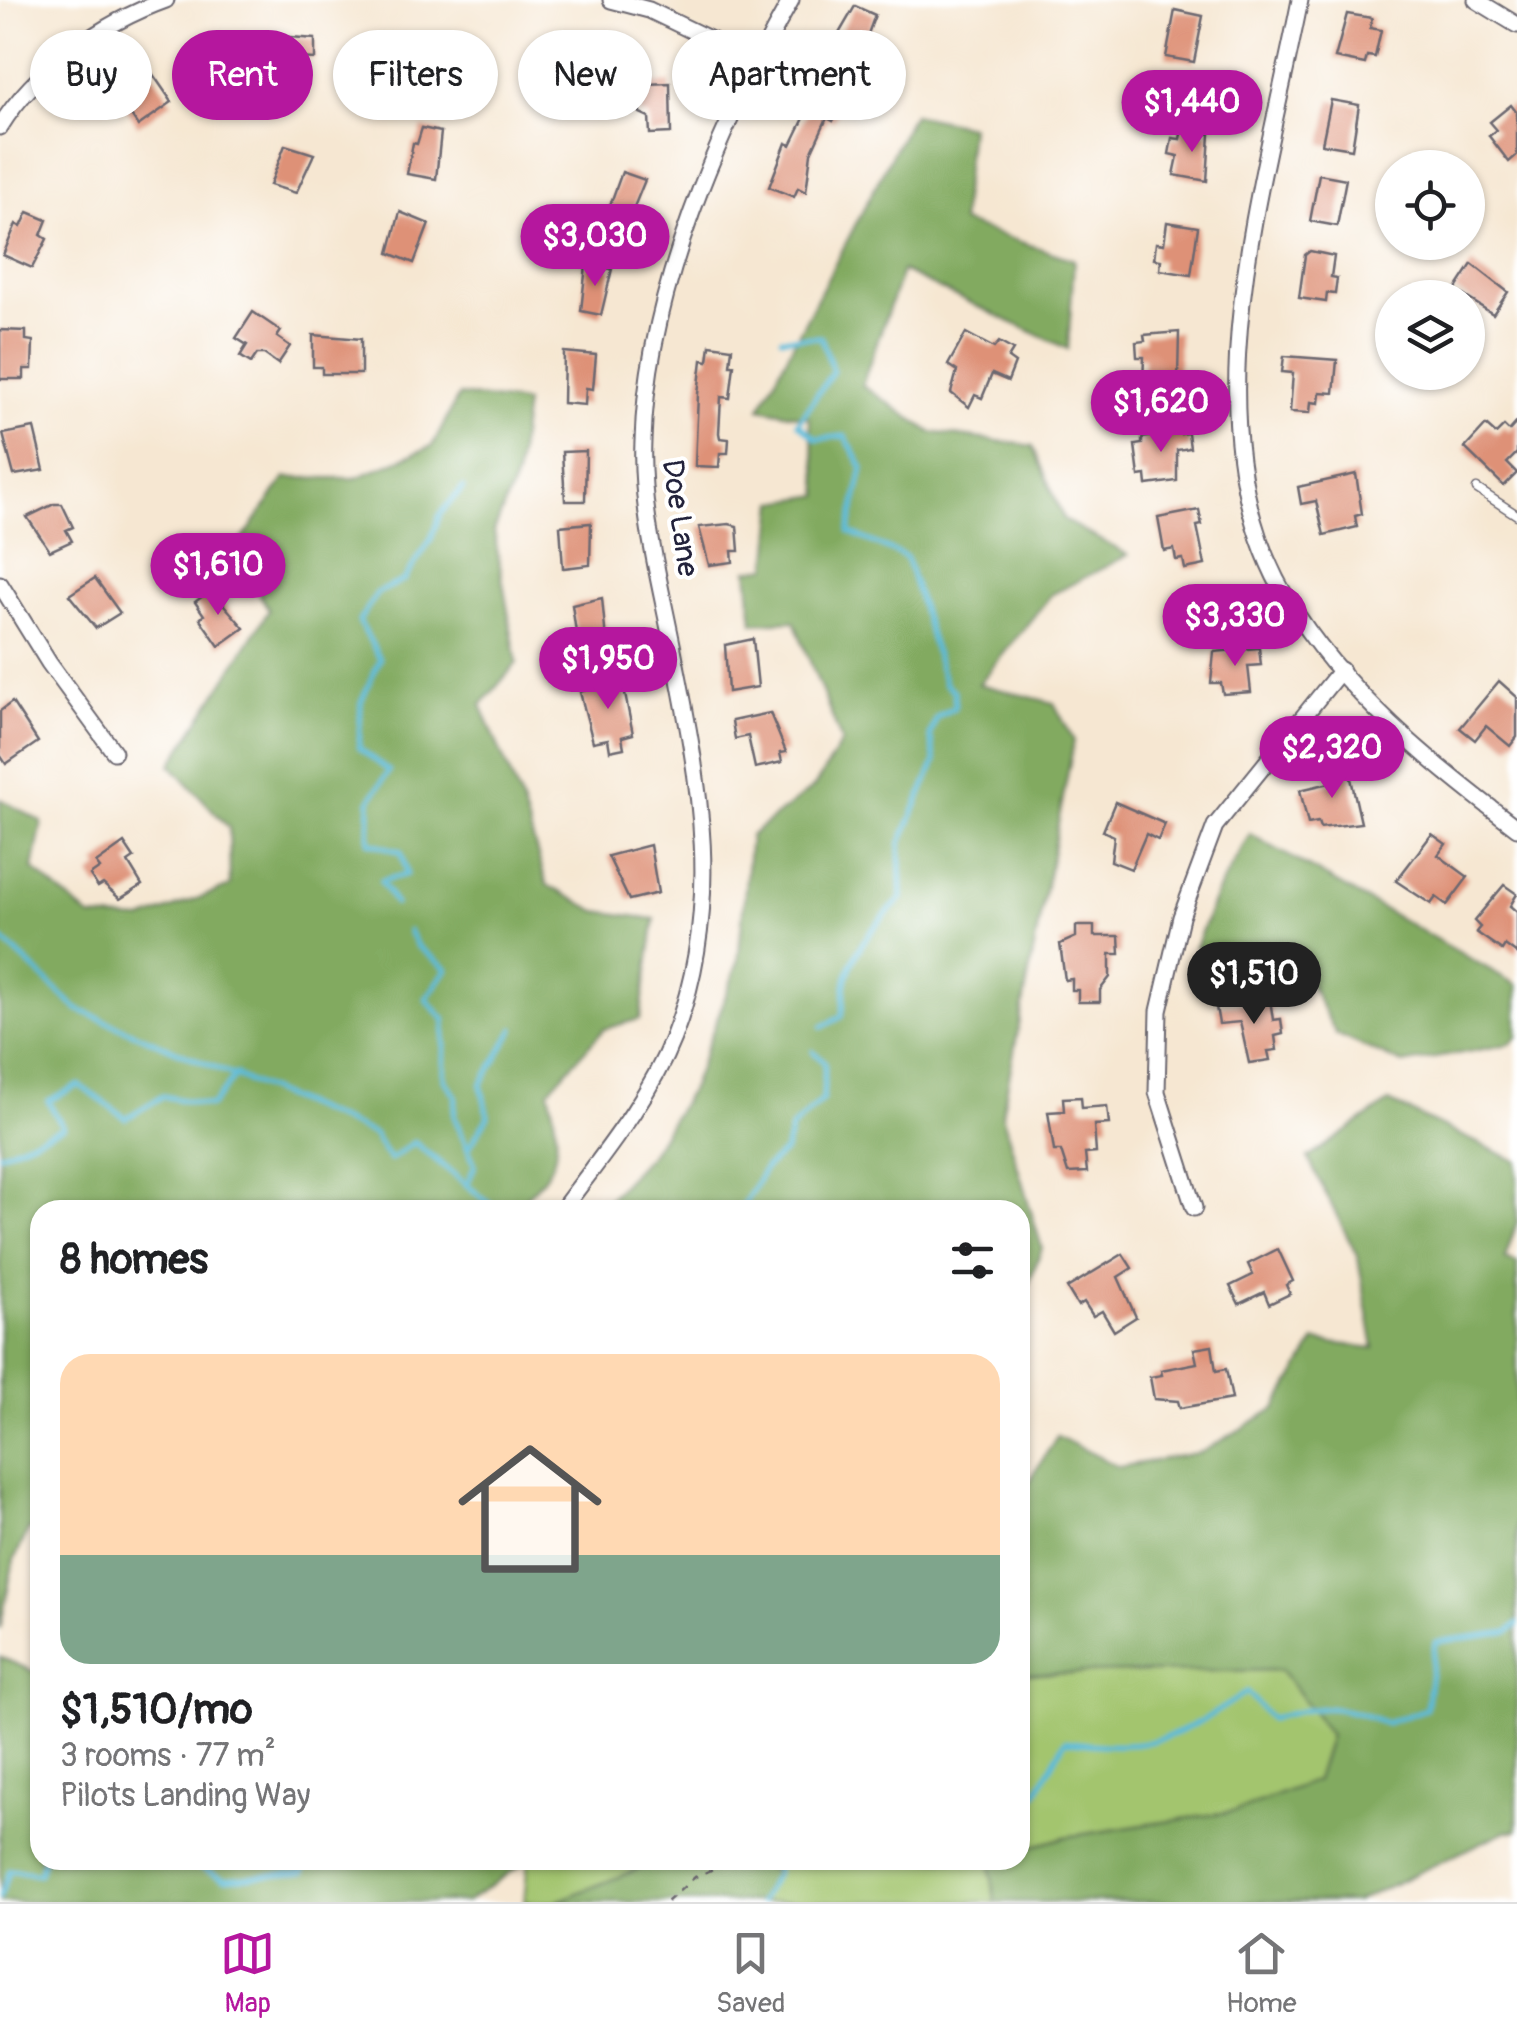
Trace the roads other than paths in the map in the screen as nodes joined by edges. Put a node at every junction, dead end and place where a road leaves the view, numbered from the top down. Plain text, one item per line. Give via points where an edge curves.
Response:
1 (166, 0) edge
2 (611, 0) edge
3 (791, 0) edge
4 (1300, 0) edge
5 (1482, 2) edge
6 (1517, 25) edge
7 (690, 30) edge
8 (774, 30) edge
9 (2, 119) edge
10 (732, 120) edge
11 (1476, 489) dead end
12 (1517, 515) edge
13 (0, 584) edge
14 (1341, 670) junction
15 (114, 752) dead end
16 (1517, 828) edge
17 (570, 1200) edge
18 (1194, 1208) dead end

1 - 9 street via 100,32 56,64
2 - 7 street
3 - 8 street, Doe Lane
4 - 14 street via 1247,272 1234,379 1236,429 1254,521 1284,596
5 - 6 street
10 - 17 street, Doe Lane via 692,218 646,371 642,446 652,543 697,769 706,898 696,967 671,1042 616,1138
11 - 12 lane
13 - 15 street
14 - 16 street via 1451,778
14 - 18 street via 1216,826 1181,917 1159,1011 1157,1092

